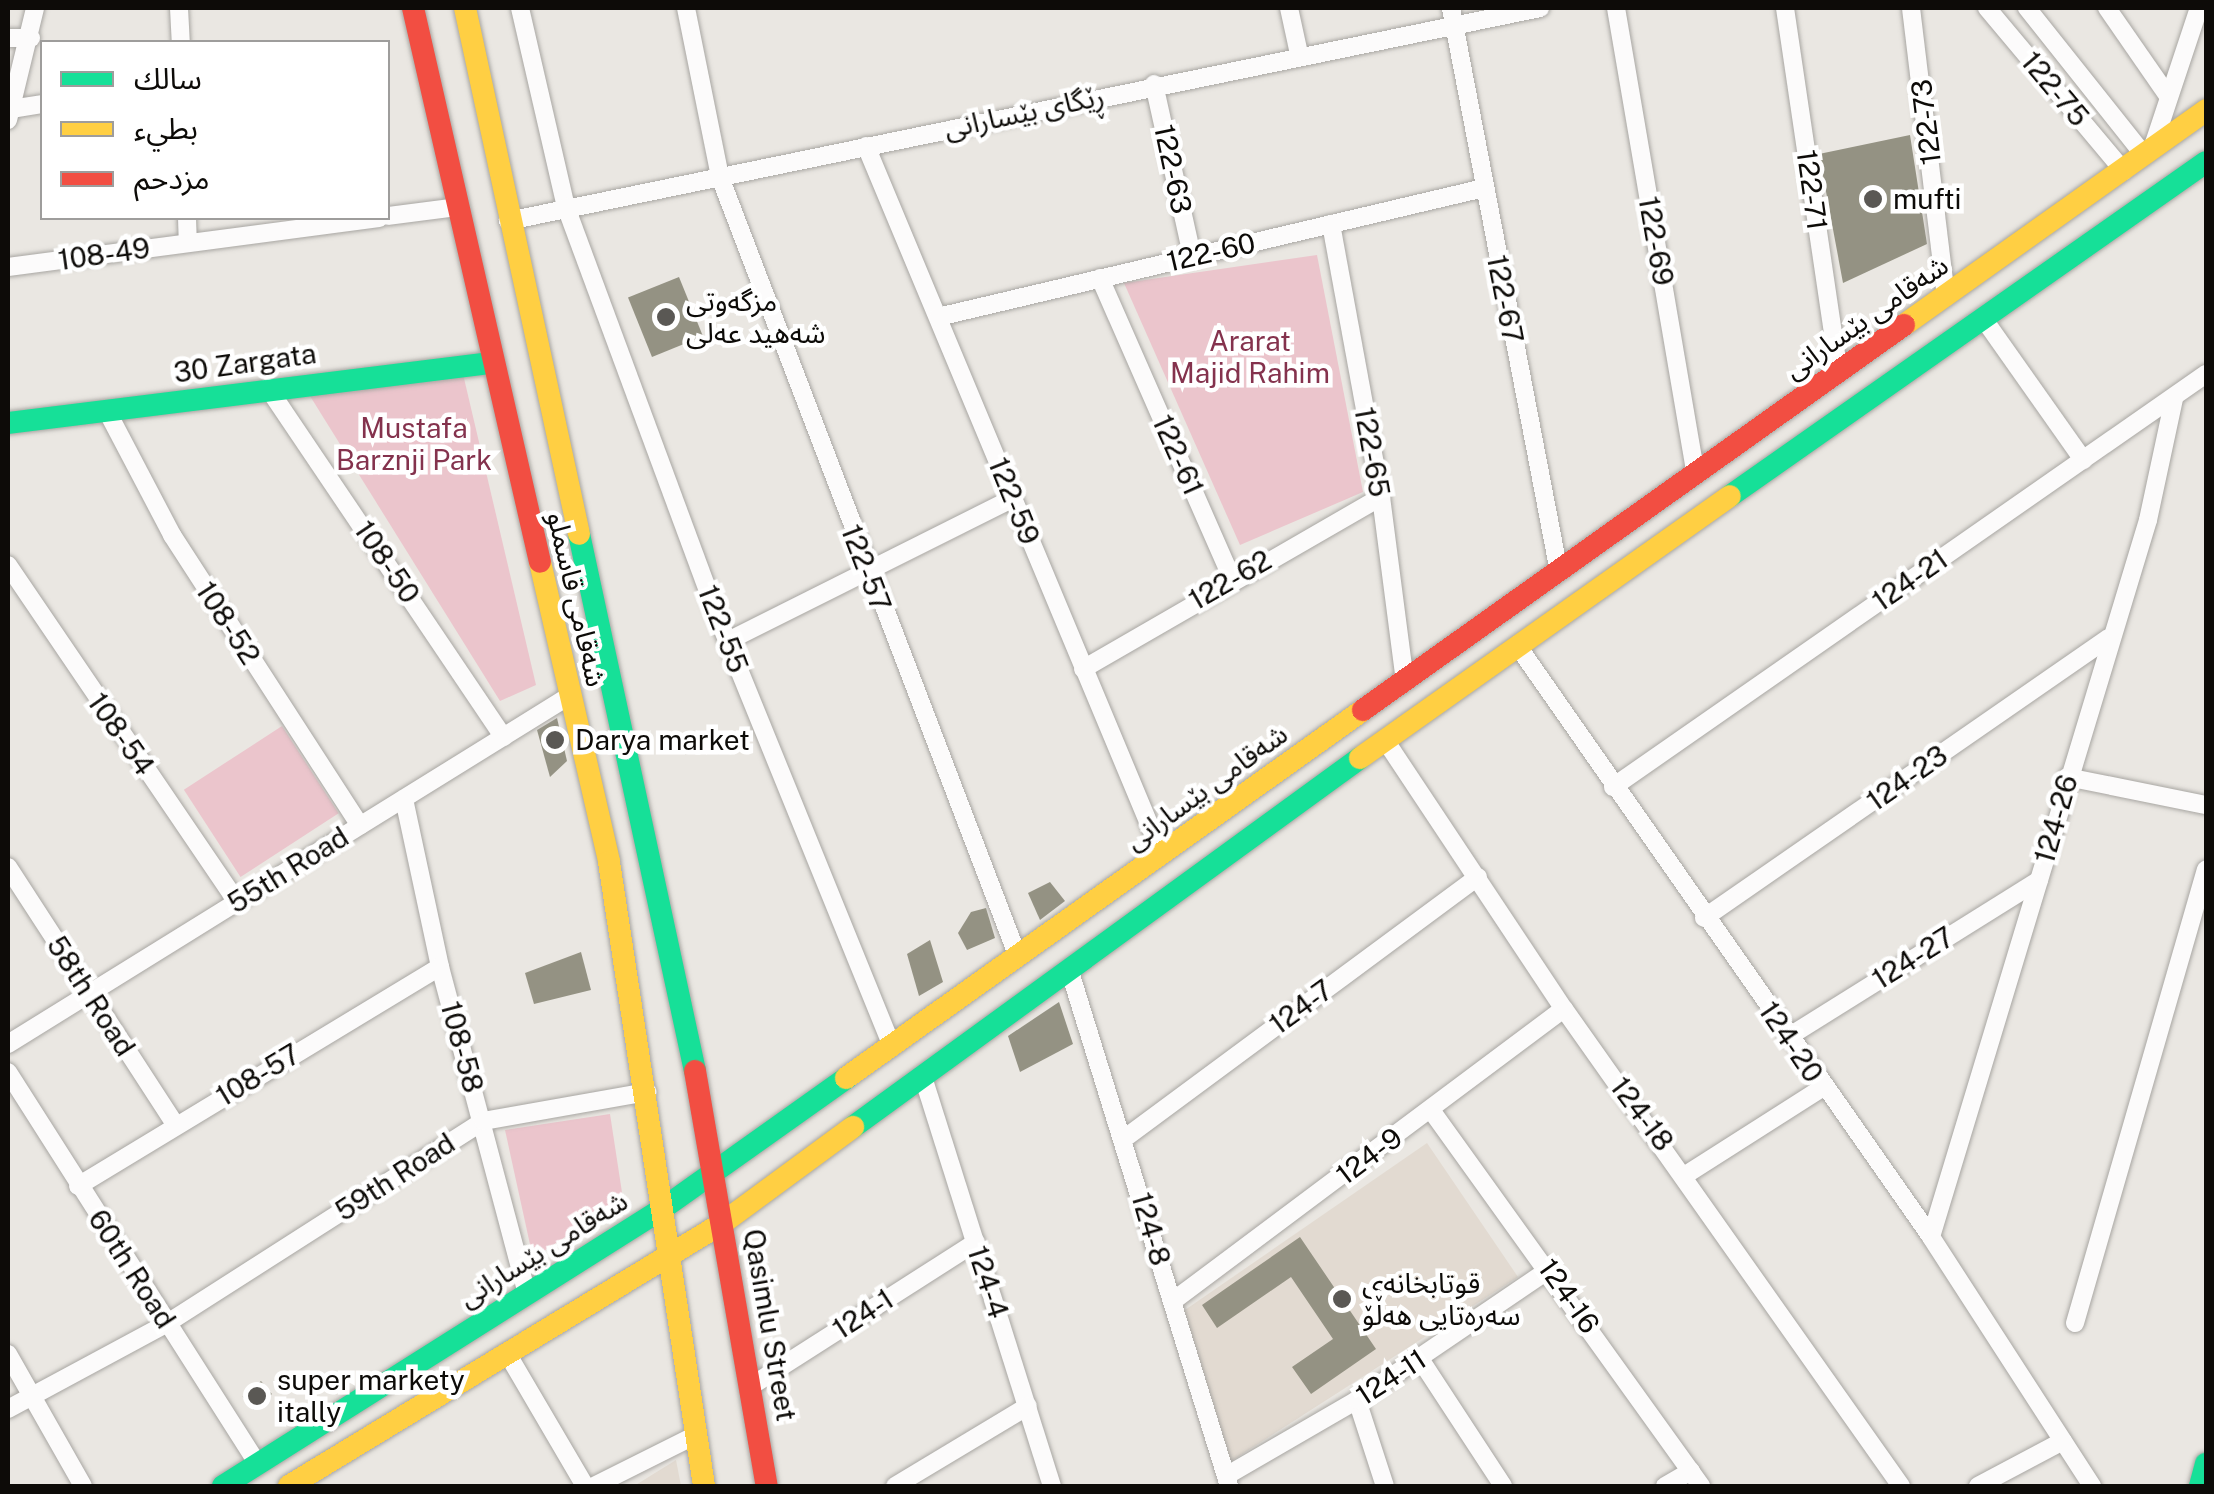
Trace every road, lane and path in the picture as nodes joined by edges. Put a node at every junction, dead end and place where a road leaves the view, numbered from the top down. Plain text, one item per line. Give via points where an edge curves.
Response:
1 (35, 8) edge
2 (179, 8) edge
3 (414, 8) edge
4 (465, 8) edge
5 (520, 8) edge
6 (686, 8) edge
7 (1290, 8) edge
8 (1540, 8) edge
9 (1616, 8) edge
10 (1786, 8) edge
11 (1911, 8) edge
12 (1987, 8) edge
13 (2028, 8) edge
14 (2107, 8) edge
15 (2198, 8) edge
16 (1452, 17) edge
17 (8, 38) edge
18 (31, 38) junction
19 (181, 40) edge
20 (1299, 54) junction
21 (1154, 84) junction
22 (2168, 96) junction
23 (40, 105) edge
24 (2206, 110) edge
25 (9, 114) edge
26 (866, 146) junction
27 (2148, 152) junction
28 (2206, 162) edge
29 (2124, 171) junction
30 (720, 176) junction
31 (1484, 188) junction
32 (457, 207) junction
33 (566, 207) junction
34 (390, 216) edge
35 (187, 220) edge
36 (364, 220) edge
37 (508, 221) junction
38 (1331, 224) junction
39 (188, 243) junction
40 (1192, 255) junction
41 (8, 266) edge
42 (1100, 278) junction
43 (1946, 297) junction
44 (938, 317) junction
45 (1982, 318) junction
46 (492, 363) junction
47 (1839, 373) junction
48 (2206, 374) edge
49 (268, 388) junction
50 (2174, 399) junction
51 (108, 413) junction
52 (8, 423) edge
53 (2083, 460) junction
54 (1696, 474) junction
55 (1381, 497) junction
56 (1012, 498) junction
57 (8, 564) edge
58 (868, 571) junction
59 (1559, 572) junction
60 (1231, 577) junction
61 (2109, 638) junction
62 (728, 642) junction
63 (1517, 645) junction
64 (1452, 648) junction
65 (1083, 668) junction
66 (1472, 678) junction
67 (1405, 681) junction
68 (569, 696) junction
69 (503, 737) junction
70 (1385, 740) junction
71 (2067, 777) junction
72 (1613, 787) junction
73 (404, 798) junction
74 (2206, 805) edge
75 (360, 826) junction
76 (1162, 856) junction
77 (8, 867) edge
78 (2206, 870) edge
79 (1478, 877) junction
80 (2039, 880) junction
81 (237, 902) junction
82 (1704, 918) junction
83 (1018, 957) junction
84 (440, 967) junction
85 (1070, 972) junction
86 (89, 993) junction
87 (1564, 1009) junction
88 (1788, 1037) junction
89 (8, 1044) edge
90 (892, 1047) junction
91 (8, 1072) edge
92 (924, 1078) junction
93 (1822, 1088) junction
94 (648, 1092) junction
95 (1430, 1110) junction
96 (482, 1121) junction
97 (174, 1124) junction
98 (1124, 1138) junction
99 (1687, 1174) junction
100 (710, 1175) junction
101 (78, 1186) junction
102 (662, 1208) junction
103 (721, 1224) junction
104 (1931, 1237) junction
105 (976, 1242) junction
106 (667, 1257) junction
107 (1550, 1269) junction
108 (527, 1295) junction
109 (1172, 1302) junction
110 (2075, 1323) dead end
111 (166, 1324) junction
112 (507, 1353) junction
113 (8, 1354) edge
114 (1420, 1359) junction
115 (411, 1368) junction
116 (750, 1386) junction
117 (32, 1392) junction
118 (430, 1398) junction
119 (1357, 1400) junction
120 (1028, 1406) junction
121 (8, 1409) edge
122 (696, 1435) junction
123 (2063, 1441) junction
124 (2206, 1464) edge
125 (258, 1465) junction
126 (1696, 1479) edge
127 (1228, 1481) edge
128 (83, 1486) edge
129 (223, 1486) edge
130 (289, 1486) edge
131 (585, 1486) edge
132 (594, 1486) edge
133 (704, 1486) edge
134 (767, 1486) edge
135 (897, 1486) edge
136 (1052, 1486) edge
137 (1385, 1486) edge
138 (1504, 1486) edge
139 (1665, 1486) edge
140 (1901, 1486) edge
141 (1978, 1486) edge
142 (2092, 1486) edge
143 (2200, 1486) edge

1 - 18 street
2 - 19 street
3 - 32 main road, شەقامی قاسملو
4 - 37 main road, شەقامی قاسملو
5 - 33 street, 122-55
6 - 30 street, 122-57
7 - 20 street
8 - 16 street, ڕێگای بێسارانی
9 - 54 street, 122-69
10 - 47 street, 122-71
11 - 43 street, 122-73
12 - 29 street, 122-75
13 - 27 street
14 - 22 street via 2138,62
15 - 22 street
16 - 20 street, ڕێگای بێسارانی
16 - 31 street, 122-67
17 - 18 street
18 - 25 street
20 - 21 street, ڕێگای بێسارانی
21 - 26 street, ڕێگای بێسارانی
21 - 40 street, 122-63
22 - 27 street
23 - 25 street
24 - 27 main road, شەقامی بێسارانی
26 - 30 street, ڕێگای بێسارانی
26 - 44 street, 122-59
27 - 29 main road, شەقامی بێسارانی
28 - 45 main road
29 - 43 main road, شەقامی بێسارانی
30 - 33 street, ڕێگای بێسارانی
30 - 58 street, 122-57
31 - 38 street, 122-60
31 - 59 street, 122-67
32 - 34 street
32 - 46 main road, شەقامی قاسملو
33 - 37 street, ڕێگای بێسارانی
33 - 62 street, 122-55
35 - 39 street
36 - 39 street, 108-49
37 - 100 main road, شەقامی قاسملو via 613,674
38 - 40 street, 122-60
38 - 55 street, 122-65
39 - 41 street, 108-49
40 - 42 street, 122-60
42 - 44 street, 122-60
42 - 60 street, 122-61
43 - 47 main road, شەقامی بێسارانی
44 - 56 street, 122-59
45 - 53 street
45 - 63 main road
46 - 49 main road, 30 Zargata
46 - 68 main road, شەقامی قاسملو
47 - 54 main road, شەقامی بێسارانی
48 - 50 street, 124-21
49 - 51 main road, 30 Zargata
49 - 69 street, 108-50
50 - 53 street, 124-21
50 - 61 street, 124-26 via 2148,520
51 - 52 main road, 30 Zargata
51 - 75 street, 108-52 via 172,535
53 - 72 street, 124-21
54 - 59 main road, شەقامی بێسارانی
55 - 60 street, 122-62
55 - 67 street, 122-65
56 - 58 street
56 - 65 street, 122-59
57 - 81 street, 108-54
58 - 62 street
58 - 83 street, 122-57
59 - 64 main road, شەقامی بێسارانی
60 - 65 street, 122-62
61 - 71 street, 124-26
61 - 82 street, 124-23
62 - 90 street, 122-55
63 - 66 main road
63 - 72 street, 124-20
64 - 66 main road
64 - 67 main road, شەقامی بێسارانی
65 - 76 street, 122-59
66 - 70 main road
67 - 76 main road, شەقامی بێسارانی
68 - 69 street, 55th Road
68 - 94 main road, شەقامی قاسملو via 609,862
69 - 73 street, 55th Road
70 - 79 street, 124-18
70 - 85 main road
71 - 74 street
71 - 80 street, 124-26
72 - 82 street, 124-20
73 - 75 street, 55th Road
73 - 84 street, 108-58
75 - 81 street, 55th Road
76 - 83 main road, شەقامی بێسارانی
77 - 86 street, 58th Road
78 - 110 street
79 - 87 street, 124-18
79 - 98 street, 124-7
80 - 88 street, 124-27
80 - 104 street, 124-26
81 - 86 street, 55th Road
82 - 88 street, 124-20
83 - 90 main road, شەقامی بێسارانی
84 - 96 street, 108-58
84 - 97 street, 108-57
85 - 92 main road
85 - 98 street, 124-8
86 - 89 street, 55th Road
86 - 97 street, 58th Road
87 - 95 street, 124-9
87 - 99 street, 124-18
88 - 93 street, 124-20
90 - 100 main road, شەقامی بێسارانی
91 - 101 street, 60th Road
92 - 103 main road
92 - 105 street, 124-4
93 - 99 street
93 - 104 street, 124-20
94 - 96 street, 59th Road
94 - 102 main road, شەقامی قاسملو
95 - 107 street, 124-16
95 - 109 street, 124-9
96 - 108 street, 108-58
96 - 111 street, 59th Road
97 - 101 street, 108-57
98 - 109 street, 124-8
99 - 140 street, 124-18
100 - 102 main road, شەقامی بێسارانی
100 - 103 main road, Qasimlu Street
101 - 111 street, 60th Road
102 - 106 main road
102 - 108 main road, شەقامی بێسارانی
103 - 106 main road
103 - 116 main road, Qasimlu Street
104 - 123 street, 124-20
105 - 116 street, 124-1
105 - 120 street, 124-4
106 - 112 main road
106 - 122 main road
107 - 114 street, 124-11
107 - 126 street, 124-16
108 - 115 main road, شەقامی بێسارانی
109 - 127 street, 124-8
111 - 117 street, 59th Road
111 - 125 street, 60th Road
112 - 118 main road
112 - 131 street
113 - 117 street
114 - 119 street, 124-11
114 - 138 street
115 - 118 main road
115 - 125 main road, شەقامی بێسارانی
116 - 134 main road, Qasimlu Street
117 - 121 street, 59th Road
117 - 128 street
118 - 130 main road
119 - 127 street, 124-11
119 - 137 street
120 - 135 street
120 - 136 street, 124-4
122 - 132 street
122 - 133 main road
123 - 141 street
123 - 142 street, 124-20
124 - 143 main road
125 - 129 main road, شەقامی بێسارانی
126 - 139 street

